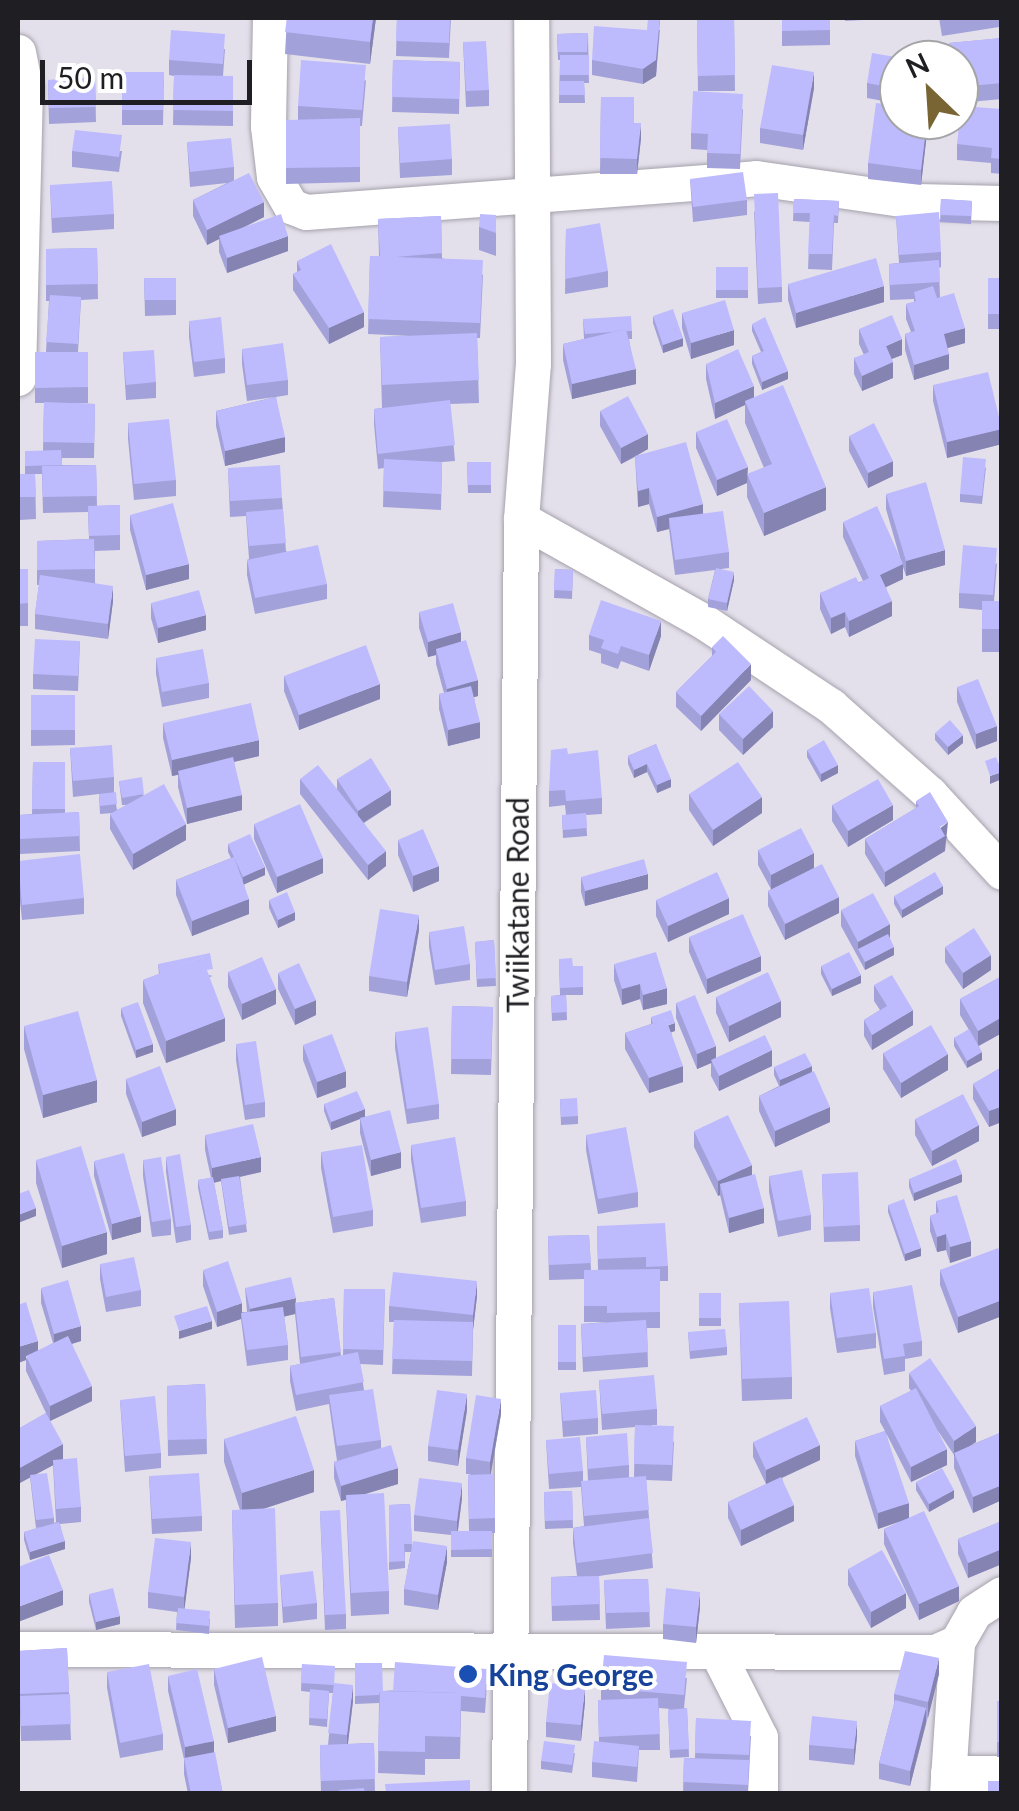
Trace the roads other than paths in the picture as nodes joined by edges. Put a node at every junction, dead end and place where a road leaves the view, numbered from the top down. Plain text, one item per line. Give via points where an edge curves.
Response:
1 (270, 18) edge
2 (531, 18) edge
3 (18, 52) edge
4 (533, 192) junction
5 (1002, 203) edge
6 (18, 320) edge
7 (18, 378) edge
8 (521, 519) junction
9 (987, 843) edge
10 (1002, 872) edge
11 (1002, 1594) edge
12 (957, 1642) junction
13 (18, 1649) edge
14 (511, 1649) junction
15 (717, 1652) junction
16 (1002, 1773) edge
17 (947, 1783) edge
18 (509, 1794) edge
19 (760, 1794) edge

1 - 4 street via 270,152 291,206 324,212
2 - 4 street, Twiikatane Road
3 - 6 street via 26,88
4 - 5 street via 756,178 916,201
4 - 8 street, Twiikatane Road via 532,364
6 - 7 street
8 - 9 street via 770,662 831,706
8 - 14 street, Twiikatane Road
9 - 10 street
11 - 12 street via 974,1612
12 - 15 street via 934,1652
12 - 17 street
13 - 14 street
14 - 15 street
14 - 18 street, Twiikatane Road
15 - 19 street via 760,1737
16 - 17 street

